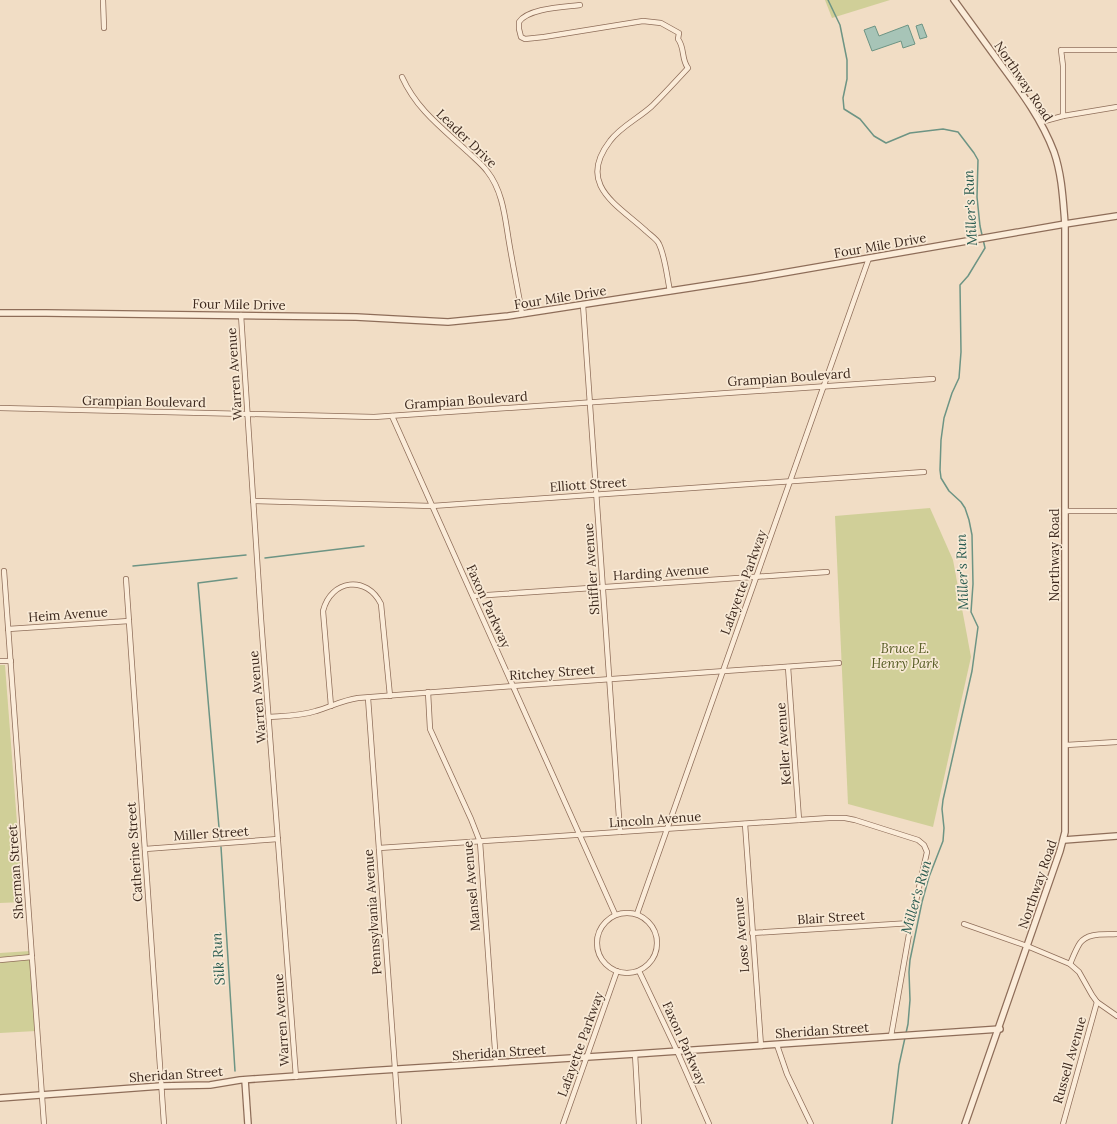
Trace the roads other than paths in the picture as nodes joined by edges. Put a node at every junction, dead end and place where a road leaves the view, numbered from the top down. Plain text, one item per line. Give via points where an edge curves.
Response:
1 (103, 0) edge
2 (954, 0) edge
3 (580, 5) dead end
4 (104, 28) dead end
5 (1117, 50) edge
6 (402, 77) dead end
7 (1117, 107) edge
8 (1063, 116) junction
9 (1041, 122) junction
10 (1117, 216) edge
11 (1065, 224) junction
12 (869, 258) junction
13 (670, 291) junction
14 (583, 305) junction
15 (0, 313) edge
16 (522, 314) junction
17 (241, 315) junction
18 (933, 379) dead end
19 (825, 386) junction
20 (590, 402) junction
21 (0, 408) edge
22 (247, 414) junction
23 (392, 416) junction
24 (924, 472) dead end
25 (791, 481) junction
26 (597, 494) junction
27 (253, 502) junction
28 (432, 506) junction
29 (1065, 511) junction
30 (1117, 511) edge
31 (4, 571) dead end
32 (827, 572) dead end
33 (757, 576) junction
34 (126, 579) dead end
35 (603, 587) junction
36 (473, 596) junction
37 (129, 620) junction
38 (8, 628) junction
39 (11, 660) junction
40 (0, 661) edge
41 (839, 663) dead end
42 (788, 667) junction
43 (724, 671) junction
44 (610, 679) junction
45 (513, 686) junction
46 (428, 692) junction
47 (390, 696) junction
48 (368, 698) junction
49 (331, 706) junction
50 (269, 717) junction
51 (1117, 742) edge
52 (1066, 745) junction
53 (799, 820) junction
54 (745, 824) junction
55 (668, 829) junction
56 (620, 832) junction
57 (579, 835) junction
58 (1117, 836) edge
59 (278, 838) junction
60 (1064, 840) junction
61 (480, 842) junction
62 (379, 848) junction
63 (145, 849) junction
64 (615, 914) junction
65 (637, 914) junction
66 (910, 923) junction
67 (964, 924) dead end
68 (752, 933) junction
69 (1117, 934) edge
70 (1027, 946) junction
71 (32, 957) junction
72 (0, 960) edge
73 (1070, 964) junction
74 (617, 971) junction
75 (639, 971) junction
76 (1097, 1002) junction
77 (1117, 1016) edge
78 (1000, 1029) junction
79 (891, 1036) junction
80 (777, 1045) junction
81 (761, 1046) junction
82 (677, 1051) junction
83 (635, 1054) junction
84 (587, 1056) junction
85 (496, 1063) junction
86 (395, 1069) junction
87 (296, 1077) junction
88 (245, 1080) junction
89 (161, 1086) junction
90 (41, 1095) junction
91 (0, 1098) edge
92 (44, 1124) edge
93 (164, 1124) edge
94 (248, 1124) edge
95 (399, 1124) edge
96 (563, 1124) edge
97 (639, 1124) edge
98 (709, 1124) edge
99 (811, 1124) edge
100 (966, 1124) edge
101 (1063, 1124) edge

1 - 4 street
2 - 9 street, Northway Road
3 - 13 street via 525,16 519,22 521,37 544,37 643,20 661,23 679,33 678,38 684,49 684,62 688,68 652,106 615,134 601,153 598,166 599,179 605,194 659,242
5 - 8 street via 1061,50
6 - 16 street, Leader Drive via 418,105 492,177 504,208
7 - 8 street
8 - 9 street
9 - 11 street, Northway Road via 1058,167
10 - 11 street, Four Mile Drive
11 - 12 street, Four Mile Drive
11 - 29 street, Northway Road
12 - 13 street, Four Mile Drive
12 - 19 street, Lafayette Parkway
13 - 14 street, Four Mile Drive
14 - 16 street, Four Mile Drive
14 - 20 street, Shiffler Avenue
15 - 17 street, Four Mile Drive
16 - 17 street, Four Mile Drive via 448,322
17 - 22 street, Warren Avenue
18 - 19 street, Grampian Boulevard
19 - 20 street, Grampian Boulevard
19 - 25 street, Lafayette Parkway
20 - 23 street, Grampian Boulevard
20 - 26 street, Shiffler Avenue
21 - 22 street, Grampian Boulevard
22 - 23 street, Grampian Boulevard via 360,418
22 - 27 street, Warren Avenue
23 - 28 street, Faxon Parkway
24 - 25 street, Elliott Street
25 - 26 street, Elliott Street
25 - 33 street, Lafayette Parkway
26 - 28 street, Elliott Street
26 - 35 street, Shiffler Avenue
27 - 28 street, Elliott Street
27 - 50 street, Warren Avenue
28 - 36 street, Faxon Parkway
29 - 30 street
29 - 52 street, Northway Road
31 - 38 street, Sherman Street
32 - 33 street, Harding Avenue
33 - 35 street, Harding Avenue
33 - 43 street, Lafayette Parkway
34 - 37 street, Catherine Street
35 - 36 street, Harding Avenue
35 - 44 street, Shiffler Avenue
36 - 45 street, Faxon Parkway
37 - 38 street, Heim Avenue
37 - 63 street, Catherine Street
38 - 39 street, Sherman Street
39 - 40 street
39 - 71 street, Sherman Street
41 - 42 street, Ritchey Street
42 - 43 street, Ritchey Street
42 - 53 street, Keller Avenue
43 - 44 street, Ritchey Street
43 - 55 street, Lafayette Parkway
44 - 45 street, Ritchey Street
44 - 56 street, Shiffler Avenue
45 - 46 street, Ritchey Street
45 - 57 street, Faxon Parkway
46 - 47 street, Ritchey Street
46 - 61 street, Mansel Avenue via 430,729
47 - 48 street, Ritchey Street
47 - 49 street via 381,604 367,588 348,584 331,593 324,603 323,610
48 - 49 street, Ritchey Street via 352,699
48 - 62 street, Pennsylvania Avenue
49 - 50 street, Ritchey Street via 306,714
50 - 59 street, Warren Avenue
51 - 52 street
52 - 60 street, Northway Road
53 - 54 street, Lincoln Avenue
53 - 66 street, Lincoln Avenue via 845,818 918,840 924,845 926,860
54 - 55 street, Lincoln Avenue
54 - 68 street, Lose Avenue
55 - 56 street, Lincoln Avenue
55 - 65 street, Lafayette Parkway
56 - 57 street, Lincoln Avenue
57 - 61 street, Lincoln Avenue
57 - 64 street, Faxon Parkway
58 - 60 street
59 - 63 street, Miller Street
59 - 87 street, Warren Avenue
60 - 70 street, Northway Road
61 - 62 street, Lincoln Avenue
61 - 85 street, Mansel Avenue
62 - 86 street, Pennsylvania Avenue
63 - 89 street, Catherine Street
64 - 65 street
64 - 74 street via 601,927 597,948 602,960
65 - 75 street via 651,924 658,942 653,958
66 - 68 street, Blair Street
66 - 79 street
67 - 70 street
68 - 81 street, Lose Avenue
69 - 73 street via 1092,935 1084,939
70 - 73 street
70 - 78 street, Northway Road
71 - 72 street
71 - 90 street, Sherman Street
73 - 76 street via 1079,972
74 - 75 street
74 - 84 street, Lafayette Parkway
75 - 82 street, Faxon Parkway
76 - 77 street
76 - 101 street, Russell Avenue
78 - 79 street, Sheridan Street
78 - 100 street, Northway Road
79 - 80 street, Sheridan Street
80 - 81 street, Sheridan Street
80 - 99 street via 787,1074
81 - 82 street, Sheridan Street
82 - 83 street, Sheridan Street
82 - 98 street, Faxon Parkway
83 - 84 street, Sheridan Street
83 - 97 street
84 - 85 street, Sheridan Street
84 - 96 street, Lafayette Parkway
85 - 86 street, Sheridan Street
86 - 87 street, Sheridan Street
86 - 95 street, Pennsylvania Avenue
87 - 88 street, Sheridan Street
88 - 89 street, Sheridan Street via 210,1085
88 - 94 street
89 - 90 street, Sheridan Street
89 - 93 street, Catherine Street
90 - 91 street, Sheridan Street
90 - 92 street, Sherman Street

